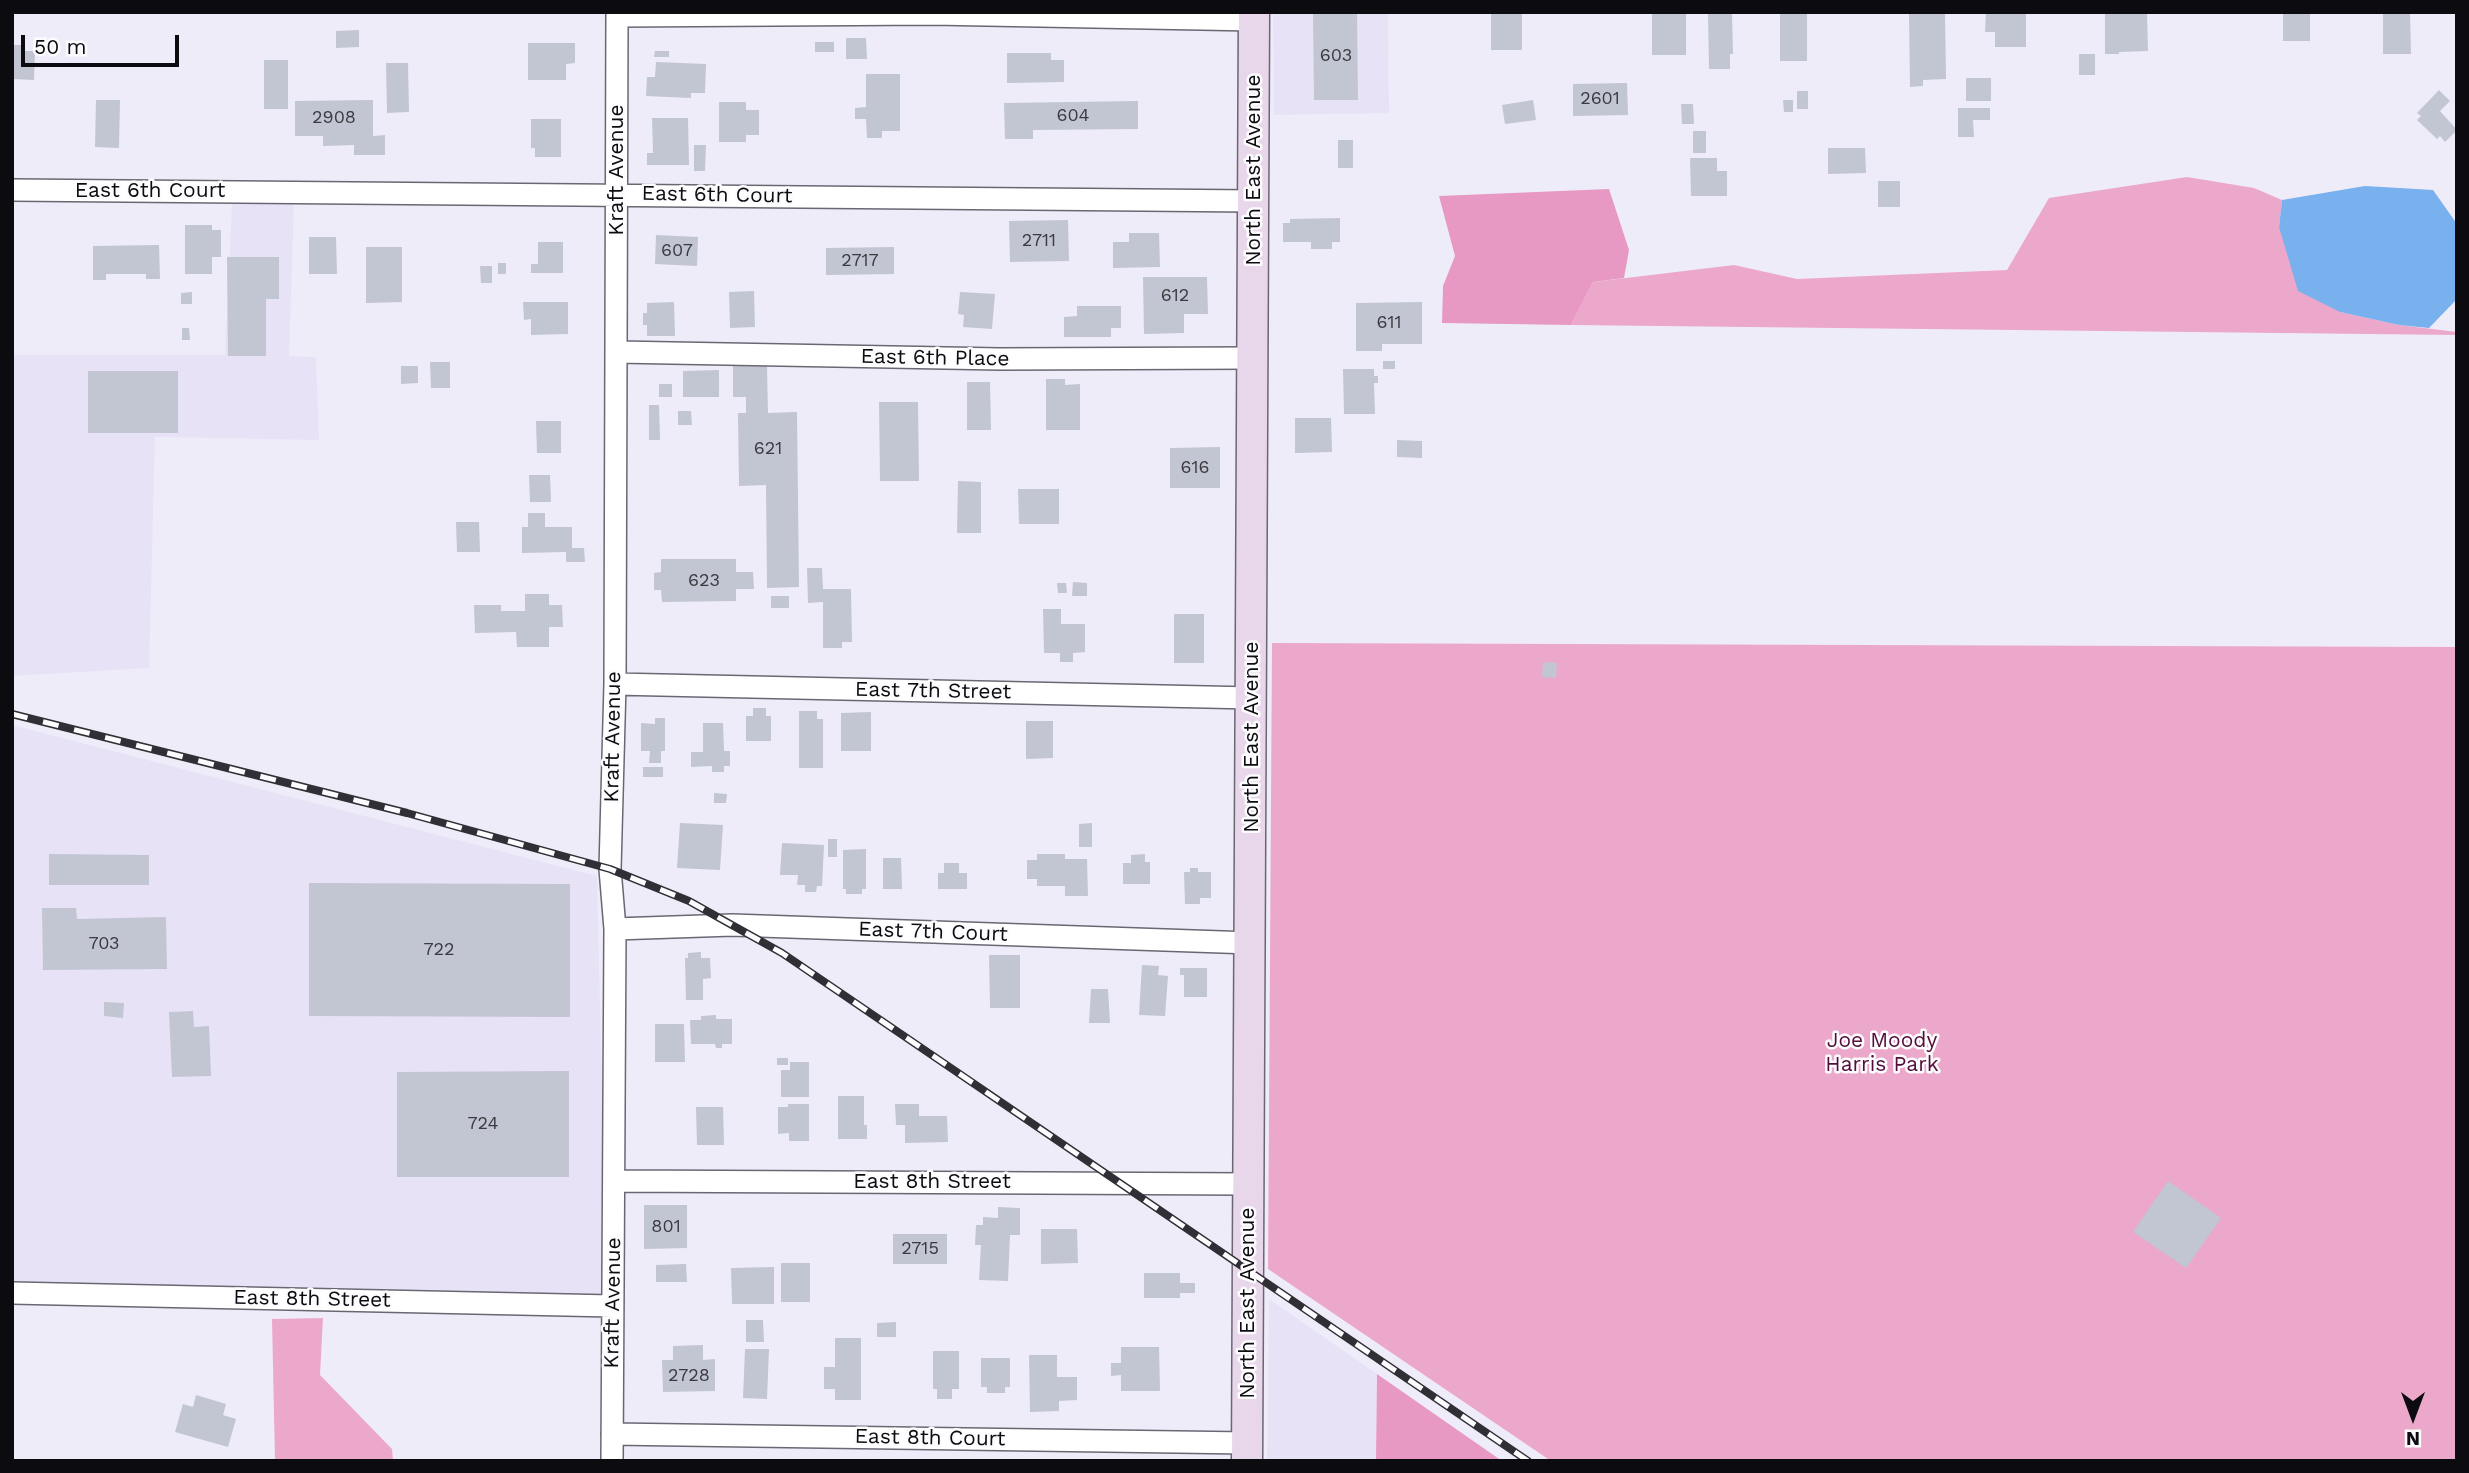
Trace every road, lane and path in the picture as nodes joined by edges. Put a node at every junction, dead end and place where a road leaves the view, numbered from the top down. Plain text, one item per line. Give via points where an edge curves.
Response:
1 (933, 13) edge
2 (617, 14) edge
3 (1254, 16) edge
4 (12, 190) edge
5 (617, 194) junction
6 (1254, 201) junction
7 (617, 352) junction
8 (1253, 358) junction
9 (615, 684) junction
10 (1252, 698) junction
11 (615, 929) junction
12 (1251, 943) junction
13 (615, 1181) junction
14 (1249, 1184) junction
15 (12, 1293) edge
16 (612, 1306) junction
17 (612, 1434) junction
18 (1247, 1452) edge
19 (612, 1461) edge

1 - 2 street
1 - 3 street
2 - 5 street, Kraft Avenue
3 - 6 main road, North East Avenue
4 - 5 street, East 6th Court
5 - 6 street, East 6th Court
5 - 7 street, Kraft Avenue
6 - 8 main road, North East Avenue
7 - 8 street, East 6th Place
7 - 9 street, Kraft Avenue
8 - 10 main road, North East Avenue
9 - 10 street, East 7th Street
9 - 11 street, Kraft Avenue via 610,869
10 - 12 main road, North East Avenue
11 - 12 street, East 7th Court via 733,925
11 - 13 street, Kraft Avenue
12 - 14 main road, North East Avenue
13 - 14 street, East 8th Street
13 - 16 street, Kraft Avenue
14 - 18 main road, North East Avenue
15 - 16 street, East 8th Street
16 - 17 street, Kraft Avenue
17 - 18 street, East 8th Court
17 - 19 street, Kraft Avenue

